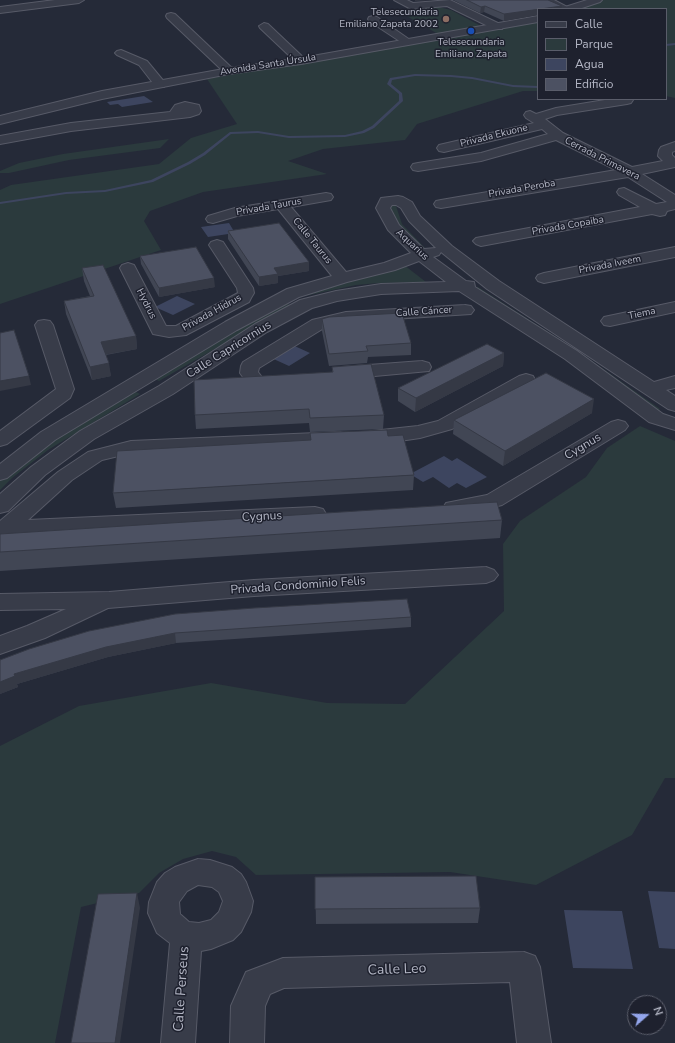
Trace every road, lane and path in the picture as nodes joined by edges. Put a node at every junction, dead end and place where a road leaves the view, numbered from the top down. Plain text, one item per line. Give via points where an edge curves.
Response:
1 (79, 0) edge
2 (399, 0) edge
3 (546, 0) edge
4 (597, 0) edge
5 (445, 1) edge
6 (566, 8) edge
7 (571, 8) edge
8 (0, 10) edge
9 (171, 16) dead end
10 (374, 19) dead end
11 (537, 19) edge
12 (264, 26) dead end
13 (498, 27) junction
14 (408, 42) junction
15 (121, 53) dead end
16 (301, 61) junction
17 (229, 71) junction
18 (160, 84) junction
19 (627, 100) dead end
20 (174, 115) dead end
21 (536, 119) junction
22 (0, 120) edge
23 (558, 136) junction
24 (0, 140) edge
25 (675, 146) edge
26 (444, 148) dead end
27 (583, 165) dead end
28 (674, 165) edge
29 (418, 167) dead end
30 (602, 175) junction
31 (636, 176) junction
32 (326, 197) dead end
33 (675, 201) edge
34 (442, 204) dead end
35 (282, 205) junction
36 (675, 205) edge
37 (654, 210) junction
38 (212, 219) dead end
39 (675, 219) edge
40 (481, 242) dead end
41 (217, 245) dead end
42 (446, 249) junction
43 (675, 252) edge
44 (421, 255) junction
45 (128, 268) dead end
46 (342, 278) junction
47 (544, 278) dead end
48 (492, 285) junction
49 (462, 286) junction
50 (299, 299) junction
51 (675, 307) edge
52 (465, 310) dead end
53 (211, 315) junction
54 (610, 321) dead end
55 (44, 325) dead end
56 (231, 326) junction
57 (262, 328) junction
58 (169, 332) joint
59 (293, 339) junction
60 (422, 368) dead end
61 (327, 374) edge
62 (141, 379) junction
63 (526, 380) dead end
64 (234, 381) edge
65 (166, 390) junction
66 (675, 405) edge
67 (25, 422) junction
68 (675, 424) edge
69 (618, 426) dead end
70 (48, 436) junction
71 (0, 440) edge
72 (38, 471) junction
73 (0, 474) edge
74 (64, 476) junction
75 (0, 506) edge
76 (434, 509) edge
77 (331, 513) edge
78 (3, 530) edge
79 (486, 575) dead end
80 (109, 600) junction
81 (0, 602) edge
82 (0, 645) edge
83 (186, 936) dead end
84 (178, 1043) edge
85 (247, 1043) edge
86 (534, 1043) edge

1 - 8 street
2 - 5 street via 411,6
3 - 6 street
4 - 7 street
5 - 13 street
9 - 17 street
10 - 14 street
11 - 13 street, Avenida Santa Úrsula
12 - 16 street
13 - 14 street, Avenida Santa Úrsula
14 - 16 street, Avenida Santa Úrsula
15 - 18 street via 143,63
16 - 17 street, Avenida Santa Úrsula
17 - 18 street, Avenida Santa Úrsula
18 - 22 street, Avenida Santa Úrsula via 102,94
19 - 21 street, Privada Ekuone via 556,112
20 - 24 street via 71,127
21 - 23 street, Cerrada Primavera
21 - 26 street, Privada Ekuone via 482,140
23 - 29 street via 481,157
23 - 31 street, Cerrada Primavera
25 - 28 street via 666,150 665,156
27 - 30 street
28 - 31 street, Privada Peroba
30 - 31 street, Privada Peroba
30 - 34 street, Privada Peroba
30 - 37 street
31 - 33 street, Cerrada Primavera
32 - 35 street, Privada Taurus
35 - 38 street, Privada Taurus via 235,212
35 - 46 street, Calle Taurus
36 - 37 street, Privada Copaiba
37 - 39 street
37 - 40 street, Privada Copaiba
41 - 53 street, Privada Hidrus via 246,293 243,298
42 - 44 street, Calle Capricornius
42 - 44 street, Aquarius via 414,218 407,205 398,200 386,201 383,208 393,227
42 - 48 street, Aquarius
43 - 47 street, Privada Iveem
44 - 46 street, Calle Capricornius via 389,267
44 - 49 street, Aquarius
45 - 58 street, Hydrus via 159,330
46 - 50 street, Calle Capricornius
48 - 49 street, Calle Capricornius
48 - 66 street, Aquarius
49 - 50 street, Calle Capricornius via 381,289
49 - 68 street, Aquarius via 571,355 656,418
50 - 56 street, Calle Capricornius
50 - 57 street, Calle Capricornius
51 - 54 street, Tiema
52 - 59 street, Calle Cáncer via 334,319 318,324
53 - 56 street
53 - 58 street, Privada Hidrus via 180,331
55 - 67 street via 65,390
56 - 62 street, Calle Capricornius
57 - 59 street
57 - 65 street, Calle Capricornius
59 - 64 street, Calle Cáncer via 250,366 249,373 263,379
60 - 61 street
62 - 65 street
62 - 70 street, Calle Capricornius
63 - 74 street, Cygnus via 445,425 420,432 393,436 131,447 95,456
65 - 72 street, Calle Capricornius via 87,435
67 - 70 street
67 - 71 street
69 - 76 street, Cygnus via 494,500 465,507
70 - 73 street, Calle Capricornius
72 - 74 street
72 - 75 street, Calle Capricornius
74 - 78 street, Cygnus
77 - 78 street, Cygnus
79 - 80 street, Privada Condominio Felis via 254,588
80 - 81 street, Privada Condominio Felis
80 - 82 street, Privada Condominio Felis
83 - 84 street, Calle Perseus
85 - 86 street, Calle Leo via 248,1006 258,983 283,973 524,967

